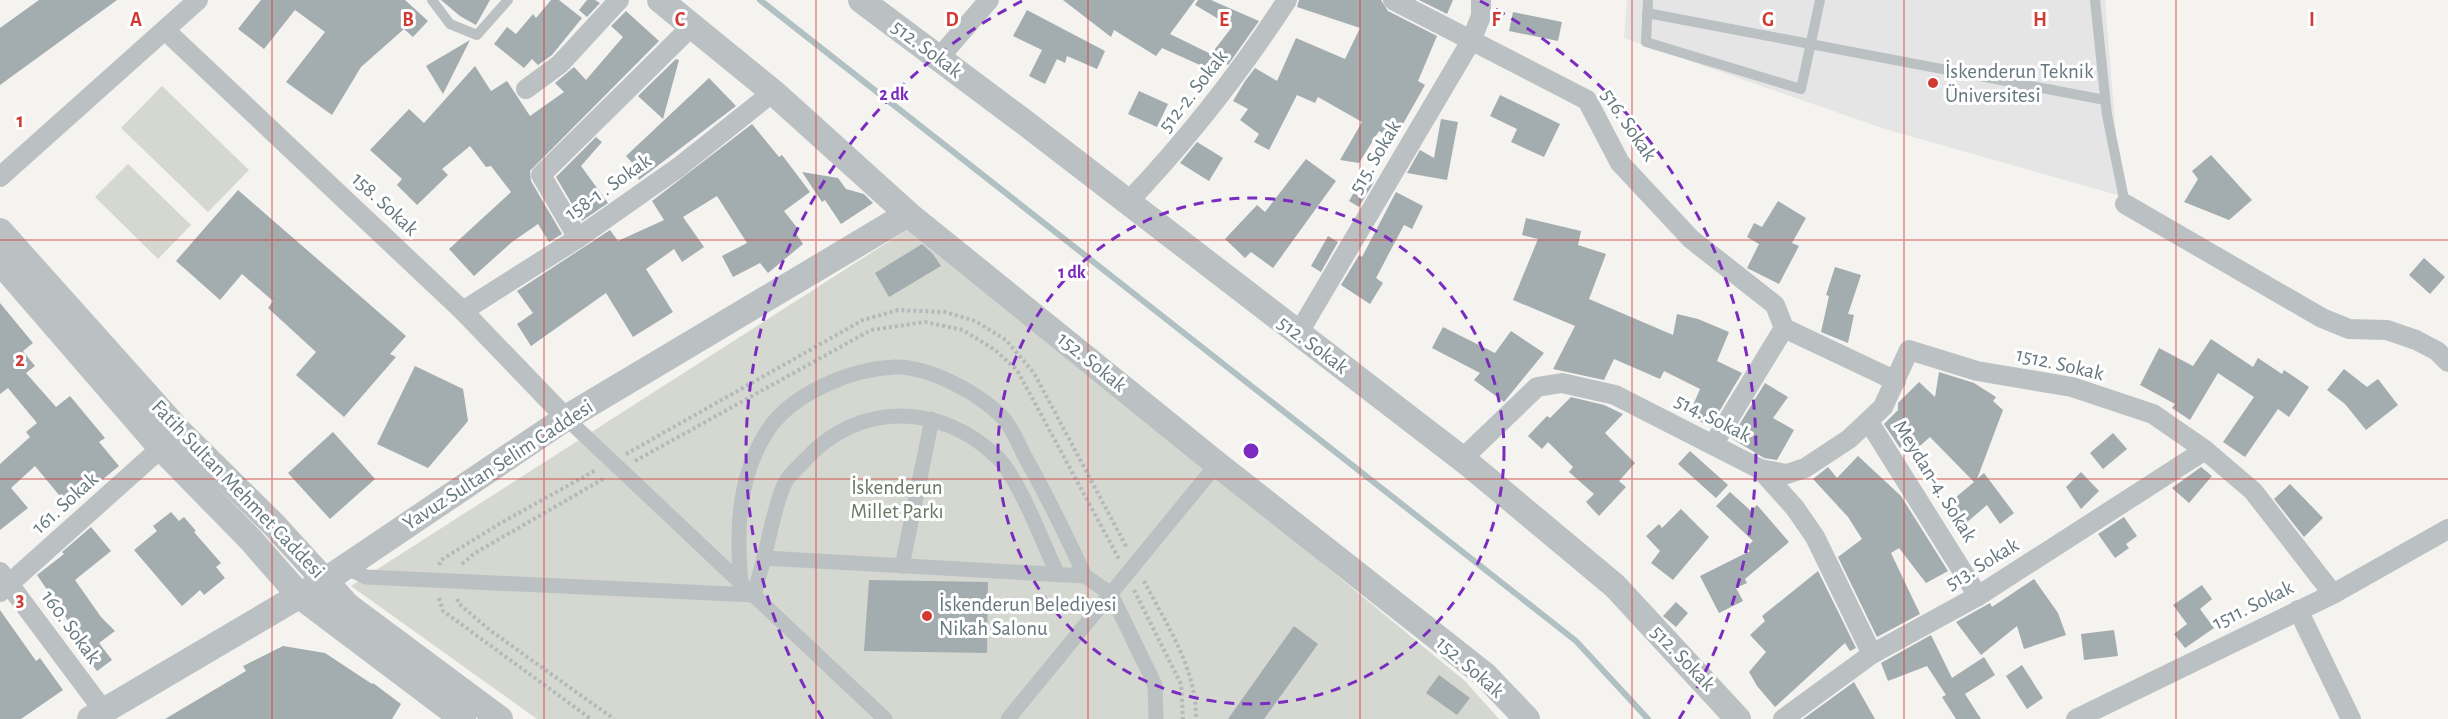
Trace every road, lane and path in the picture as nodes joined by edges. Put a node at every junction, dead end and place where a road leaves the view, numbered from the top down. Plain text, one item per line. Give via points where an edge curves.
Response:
1 (432, 0) edge
2 (508, 0) edge
3 (619, 0) edge
4 (660, 0) edge
5 (861, 0) edge
6 (989, 0) edge
7 (1287, 0) edge
8 (1393, 0) edge
9 (1481, 0) edge
10 (1648, 0) edge
11 (1820, 0) edge
12 (2095, 0) edge
13 (188, 4) edge
14 (1647, 14) junction
15 (692, 26) junction
16 (166, 31) junction
17 (1471, 41) junction
18 (1810, 44) junction
19 (938, 59) junction
20 (526, 89) dead end
21 (773, 92) junction
22 (2105, 100) junction
23 (0, 177) edge
24 (1127, 203) junction
25 (2124, 204) joint
26 (908, 214) junction
27 (0, 231) edge
28 (578, 238) junction
29 (0, 262) edge
30 (463, 311) junction
31 (1784, 328) junction
32 (1298, 334) junction
33 (2448, 362) edge
34 (1896, 381) junction
35 (566, 418) junction
36 (932, 419) junction
37 (1869, 422) junction
38 (1713, 445) junction
39 (161, 448) junction
40 (2205, 450) junction
41 (1462, 459) junction
42 (1217, 464) junction
43 (616, 465) junction
44 (1760, 469) junction
45 (2448, 529) edge
46 (764, 558) junction
47 (903, 566) junction
48 (1131, 570) junction
49 (336, 573) junction
50 (1058, 575) junction
51 (1085, 576) junction
52 (434, 580) junction
53 (456, 581) junction
54 (4, 583) edge
55 (741, 583) junction
56 (1111, 594) junction
57 (2333, 594) junction
58 (754, 595) junction
59 (300, 596) junction
60 (1978, 596) junction
61 (2298, 610) junction
62 (1872, 654) junction
63 (97, 715) edge
64 (463, 719) edge
65 (500, 719) edge
66 (591, 719) edge
67 (614, 719) edge
68 (885, 719) edge
69 (1008, 719) edge
70 (1156, 719) edge
71 (1183, 719) edge
72 (1196, 719) edge
73 (1527, 719) edge
74 (1738, 719) edge
75 (1783, 719) edge
76 (2076, 719) edge
77 (2351, 719) edge

1 - 2 lane via 450,24 477,35
3 - 20 street via 560,64
4 - 15 street, 152. Sokak
5 - 19 street, 512. Sokak
6 - 19 street
7 - 24 street, 512-2. Sokak via 1245,64 1177,151
8 - 17 street, 516. Sokak
9 - 17 street, 515. Sokak via 1481,16
10 - 14 lane
11 - 18 lane
12 - 22 lane
13 - 16 street
14 - 18 lane
14 - 18 lane via 1646,42 1801,89
15 - 21 street, 152. Sokak
15 - 28 street via 541,175
16 - 23 street
16 - 30 street, 158. Sokak
17 - 31 street, 516. Sokak via 1587,100 1620,163 1691,239 1775,304
17 - 32 street, 515. Sokak
18 - 22 lane
19 - 24 street, 512. Sokak
21 - 26 street, 152. Sokak
21 - 28 street, 158-1 . Sokak via 679,167
22 - 25 lane
24 - 32 street, 512. Sokak
25 - 33 street via 2322,318 2349,328 2387,330 2416,340
26 - 35 street, Yavuz Sultan Selim Caddesi
26 - 42 street, 152. Sokak
27 - 49 street, Fatih Sultan Mehmet Caddesi via 178,431
28 - 30 street, 158-1 . Sokak
29 - 39 street, Fatih Sultan Mehmet Caddesi
30 - 35 street, 158. Sokak
31 - 34 street
31 - 38 street
32 - 41 street, 512. Sokak
34 - 37 street, 1512. Sokak via 1883,407
34 - 40 street, 1512. Sokak via 1909,350 1977,371 2072,387 2153,414
35 - 43 street
35 - 49 street, Yavuz Sultan Selim Caddesi
36 - 46 street via 896,416 862,420 822,442 785,483
36 - 47 street
36 - 50 street via 972,439 998,458
37 - 44 street, 1512. Sokak via 1805,468 1787,474
37 - 60 street, Meydan-4. Sokak
38 - 41 street, 514. Sokak via 1615,395 1562,383 1537,387
38 - 44 street, 514. Sokak
39 - 54 street, 161. Sokak
39 - 59 street, Fatih Sultan Mehmet Caddesi
40 - 57 street, 1512. Sokak via 2253,491
40 - 60 street, 513. Sokak
41 - 74 street, 512. Sokak via 1615,586
42 - 48 street
42 - 73 street, 152. Sokak via 1485,675
43 - 48 path via 870,330 925,322 963,330 1017,370
43 - 48 path via 862,320 898,310 945,312 975,321 1006,339 1034,373
43 - 52 path via 499,524 441,560
43 - 53 path via 475,553 460,567
43 - 55 street
44 - 62 street, 514. Sokak via 1815,537
45 - 57 street, 1511. Sokak
46 - 47 street
46 - 58 street
47 - 50 street
48 - 56 street
48 - 71 path via 1181,684
48 - 72 path via 1188,668
49 - 52 street
49 - 59 street, Yavuz Sultan Selim Caddesi
49 - 65 street, Fatih Sultan Mehmet Caddesi via 348,606
50 - 51 street
51 - 55 street via 1004,419 961,388 932,374 896,367 838,379 806,393 767,431 750,463 740,507
51 - 56 street
52 - 53 street
52 - 66 path via 443,611
53 - 58 street
53 - 67 path via 454,594 459,604
54 - 63 street, 160. Sokak
55 - 58 street
56 - 69 street
56 - 70 street via 1155,685
57 - 61 street, 1511. Sokak
58 - 68 street
59 - 63 street, Yavuz Sultan Selim Caddesi
59 - 64 street, Fatih Sultan Mehmet Caddesi
60 - 62 street, 513. Sokak
61 - 76 street, 1511. Sokak
61 - 77 street
62 - 75 street, 513. Sokak

